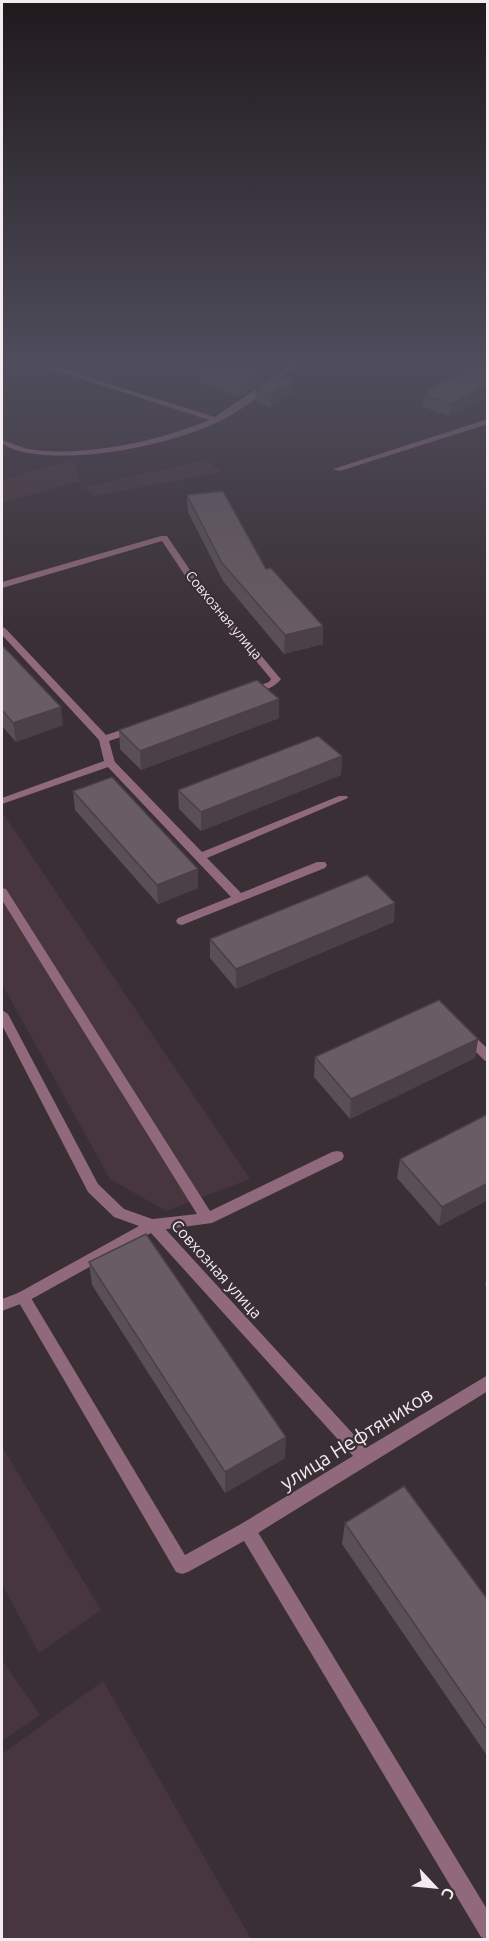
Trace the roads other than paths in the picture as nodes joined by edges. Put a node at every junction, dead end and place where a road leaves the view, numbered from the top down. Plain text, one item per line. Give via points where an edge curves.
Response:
1 (379, 456) edge
2 (337, 469) dead end
3 (2, 585) edge
4 (2, 630) edge
5 (238, 695) edge
6 (148, 724) edge
7 (104, 739) junction
8 (110, 763) junction
9 (343, 798) dead end
10 (2, 801) edge
11 (200, 857) junction
12 (321, 865) dead end
13 (2, 892) edge
14 (239, 898) junction
15 (182, 921) dead end
16 (2, 1014) edge
17 (459, 1028) edge
18 (488, 1057) edge
19 (337, 1156) dead end
20 (207, 1219) junction
21 (153, 1225) junction
22 (23, 1297) junction
23 (2, 1305) edge
24 (488, 1382) edge
25 (363, 1457) junction
26 (247, 1530) junction
27 (488, 1930) edge

1 - 2 street
3 - 5 street, Совхозная улица via 164,538 187,572 276,679 272,684
4 - 7 street
6 - 7 street
7 - 8 street
8 - 10 street
8 - 11 street
9 - 11 street
11 - 14 street
12 - 14 street
13 - 20 street
14 - 15 street
16 - 21 street, Совхозная улица via 93,1188 119,1213
17 - 18 street
19 - 20 street
20 - 21 street
21 - 22 street
21 - 25 street, Совхозная улица
22 - 23 street
22 - 26 street, улица Нефтяников via 182,1566
24 - 25 street, улица Нефтяников
25 - 26 street, улица Нефтяников
26 - 27 street

